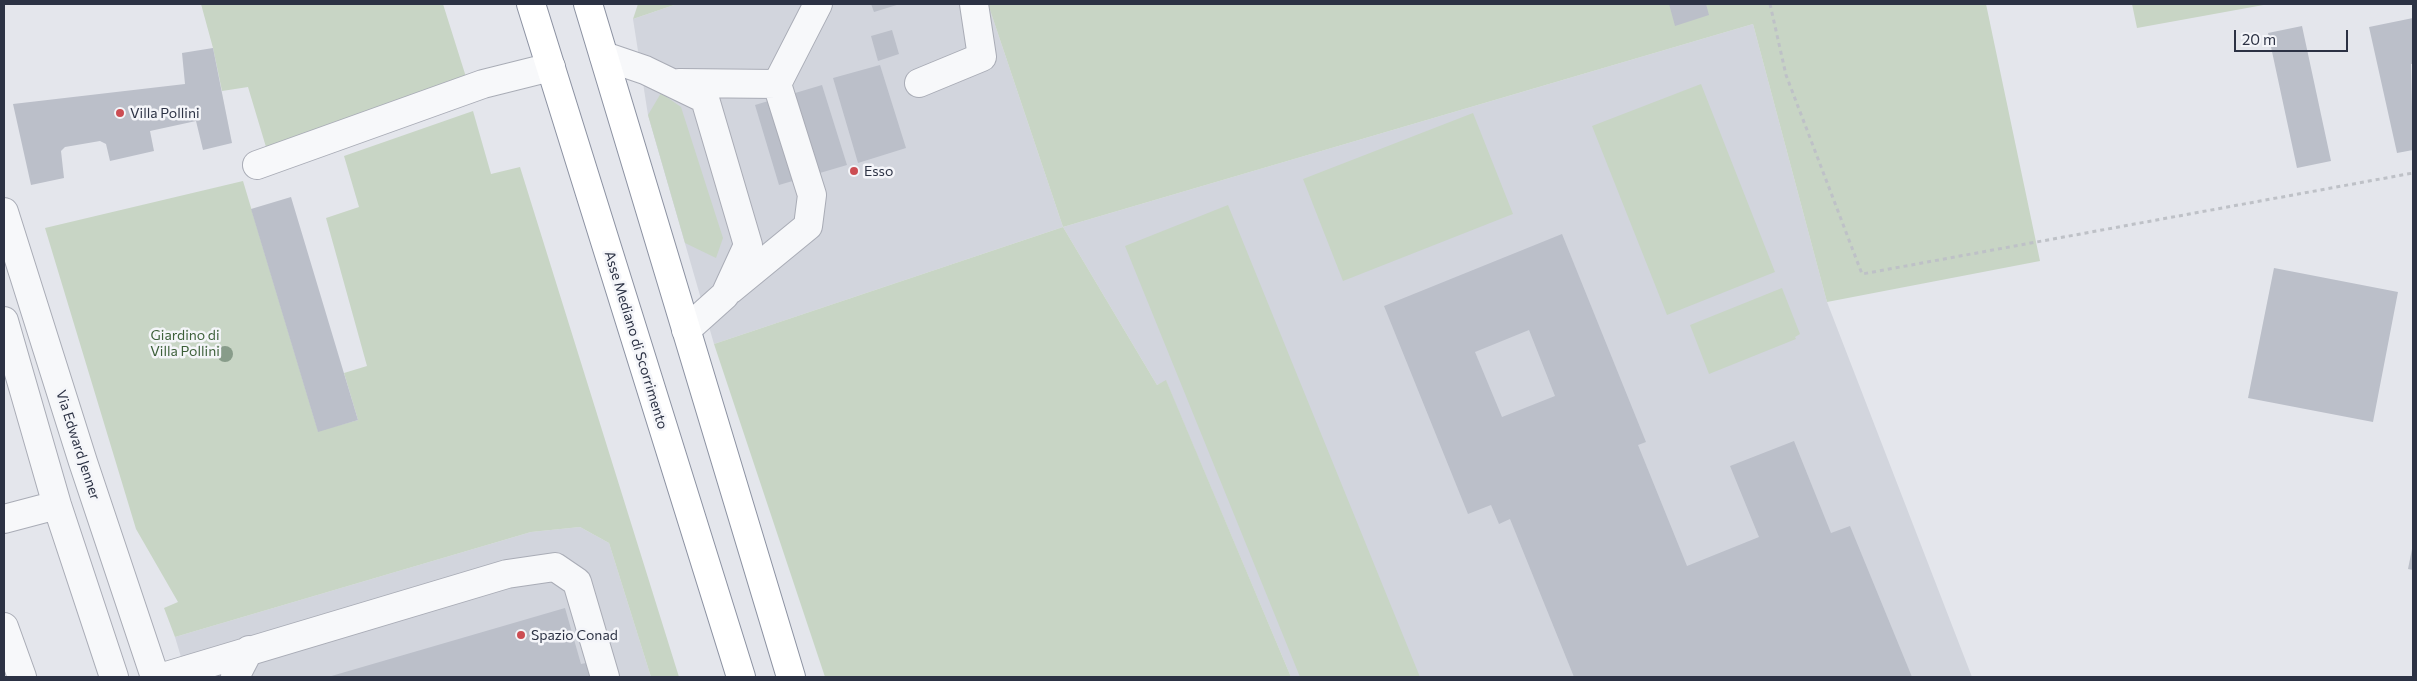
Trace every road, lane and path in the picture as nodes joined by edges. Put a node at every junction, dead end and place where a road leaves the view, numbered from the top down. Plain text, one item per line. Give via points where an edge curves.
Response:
1 (531, 4) edge
2 (588, 4) edge
3 (818, 4) edge
4 (974, 4) edge
5 (1770, 4) edge
6 (604, 56) junction
7 (551, 67) junction
8 (673, 83) junction
9 (919, 83) dead end
10 (777, 84) junction
11 (257, 165) dead end
12 (2413, 174) edge
13 (4, 212) edge
14 (725, 295) junction
15 (4, 321) edge
16 (686, 330) junction
17 (57, 505) junction
18 (4, 519) edge
19 (4, 627) edge
20 (249, 650) junction
21 (22, 677) edge
22 (114, 677) edge
23 (155, 677) edge
24 (163, 677) edge
25 (235, 677) edge
26 (605, 677) edge
27 (741, 677) edge
28 (791, 677) edge

1 - 7 highway, Asse Mediano di Scorrimento
2 - 6 highway
3 - 10 street
4 - 9 street via 982,57
5 - 12 path via 1786,75 1862,274
6 - 8 street
6 - 16 highway
7 - 11 street via 483,84
7 - 27 highway, Asse Mediano di Scorrimento
8 - 10 street
8 - 14 street via 705,99 748,245
10 - 14 street via 812,195 808,226
13 - 23 street, Via Edward Jenner
14 - 16 street
15 - 17 street
16 - 28 highway
17 - 18 street
17 - 22 street
19 - 21 street
20 - 24 street
20 - 25 street
20 - 26 street via 507,574 555,567 576,582

